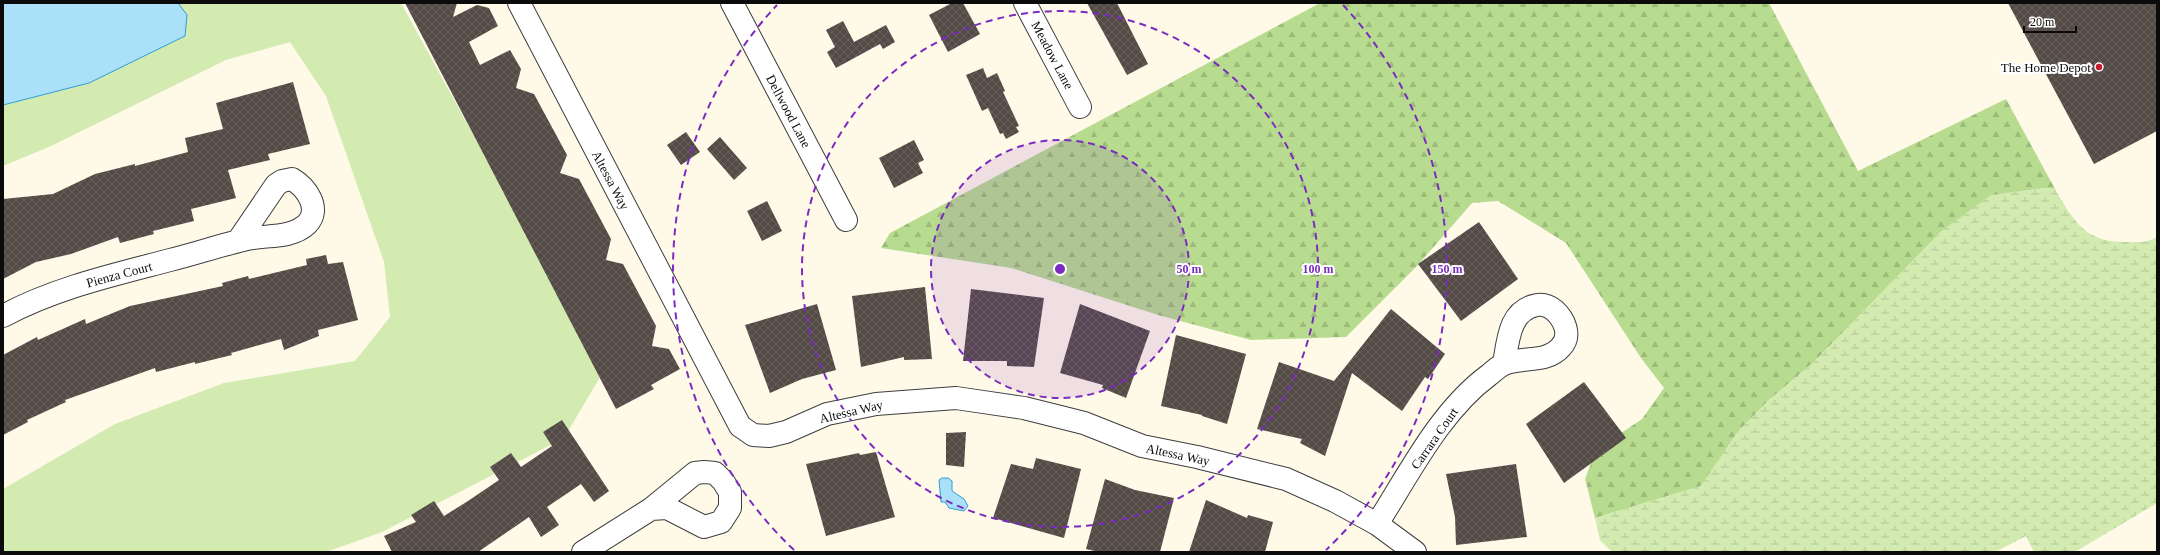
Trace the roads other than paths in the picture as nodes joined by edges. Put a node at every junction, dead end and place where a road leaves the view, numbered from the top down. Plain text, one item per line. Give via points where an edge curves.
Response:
1 (519, 3) edge
2 (732, 3) edge
3 (1025, 3) edge
4 (1080, 107) dead end
5 (846, 220) dead end
6 (238, 241) dead end
7 (3, 316) edge
8 (1504, 364) dead end
9 (651, 509) dead end
10 (1377, 524) junction
11 (583, 552) edge
12 (1415, 552) edge

1 - 10 street, Altessa Way via 740,426 753,436 786,432 828,414 876,404 956,398 1024,408 1084,423 1142,446 1286,479
2 - 5 street, Dellwood Lane
3 - 4 street, Meadow Lane
6 - 7 street, Pienza Court via 61,291
8 - 10 street, Carrara Court via 1478,383 1447,415
9 - 11 street
10 - 12 street, Altessa Way

